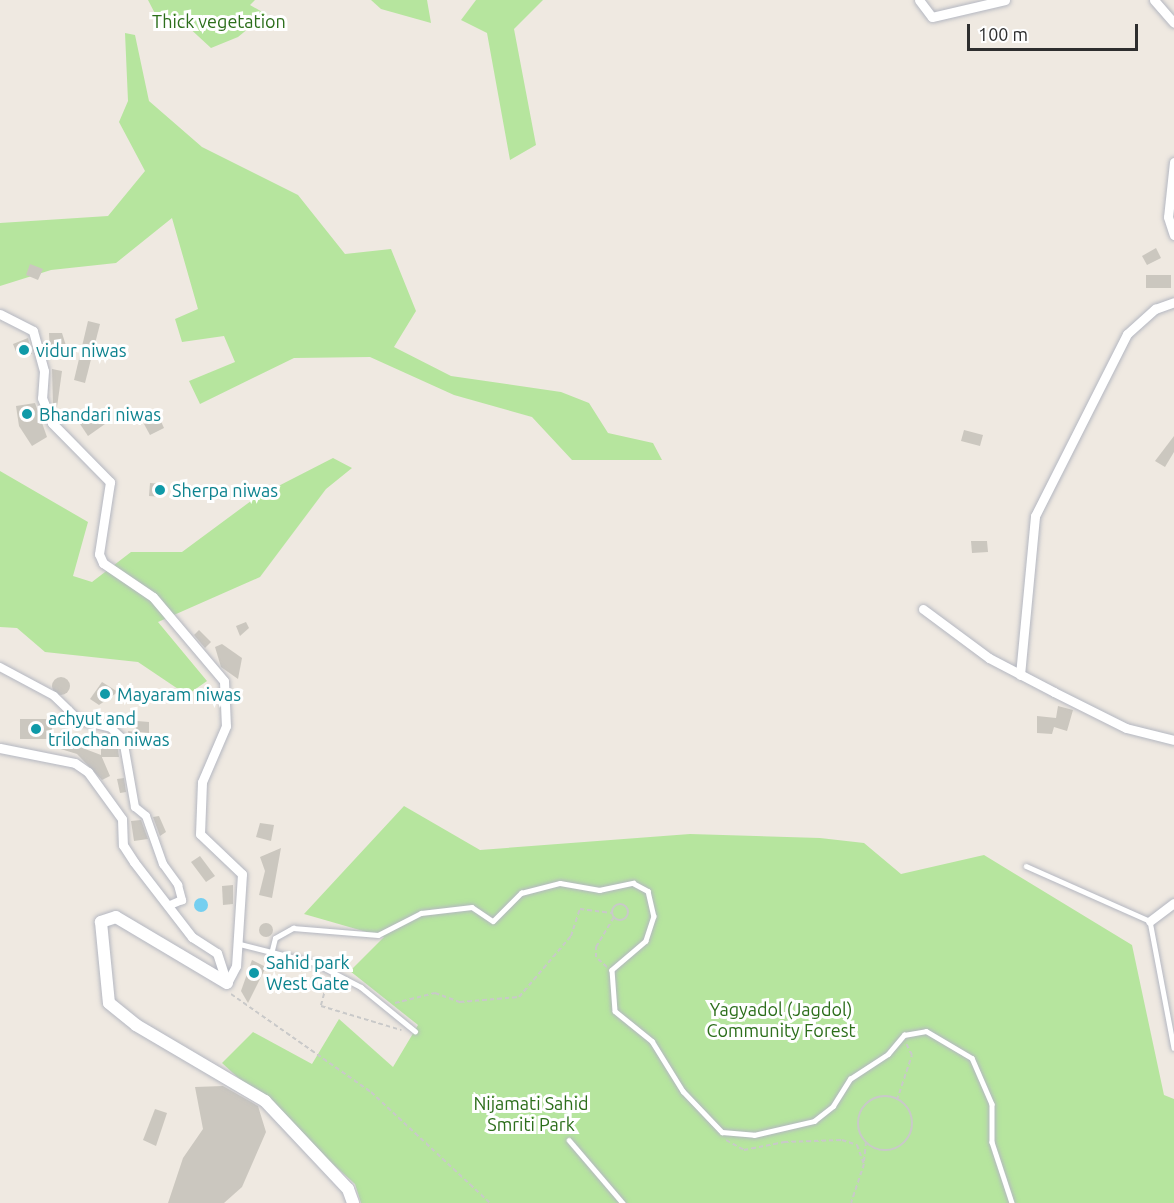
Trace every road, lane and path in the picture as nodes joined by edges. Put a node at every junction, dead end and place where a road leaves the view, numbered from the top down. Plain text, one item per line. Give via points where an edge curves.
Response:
1 (920, 0) edge
2 (1005, 0) edge
3 (1154, 0) edge
4 (1174, 23) edge
5 (1174, 162) edge
6 (1174, 236) edge
7 (1174, 302) edge
8 (0, 314) edge
9 (923, 609) dead end
10 (0, 667) edge
11 (1020, 675) junction
12 (1174, 740) edge
13 (0, 748) edge
14 (1026, 866) dead end
15 (1174, 903) edge
16 (168, 906) junction
17 (612, 913) junction
18 (614, 917) junction
19 (1150, 921) junction
20 (236, 943) junction
21 (271, 954) junction
22 (323, 967) junction
23 (612, 970) junction
24 (227, 983) junction
25 (387, 1006) junction
26 (414, 1032) joint
27 (912, 1033) junction
28 (1174, 1048) edge
29 (897, 1100) junction
30 (722, 1132) junction
31 (569, 1140) dead end
32 (866, 1143) junction
33 (864, 1164) junction
34 (353, 1203) edge
35 (490, 1203) edge
36 (623, 1203) edge
37 (851, 1203) edge
38 (1012, 1203) edge

1 - 2 street via 932,17
3 - 4 street
5 - 6 street via 1168,217
7 - 11 street via 1155,309 1127,334 1035,516
8 - 20 street via 33,331 44,371 42,398 52,423 111,482 99,555 103,563 153,597 224,681 226,726 202,782 200,834 242,874
9 - 11 street
10 - 16 street via 54,696 79,720 111,728 123,739 135,807 146,816 163,864 178,885 182,900
11 - 12 street via 1119,725
13 - 16 street via 75,763 88,772 122,819 123,844
14 - 19 lane
15 - 19 street
16 - 24 street via 192,938 217,953
17 - 18 path
17 - 18 path via 619,903 628,909 625,919
17 - 25 path via 580,909 571,936 519,997 460,1002 435,993
18 - 23 path via 596,947 596,957
19 - 28 lane
20 - 21 lane
20 - 24 street via 236,966
21 - 22 lane
21 - 23 lane via 275,938 293,928 378,935 421,913 472,907 493,921 521,893 560,884 599,890 633,883 648,891 654,916 646,941
22 - 25 lane
22 - 26 path via 320,972 328,977 321,1006
23 - 30 lane via 615,1011 652,1041 683,1091
24 - 34 street via 116,917 101,922 110,1003 136,1026 265,1101 348,1189
24 - 35 path via 233,998 252,1013 371,1092
25 - 26 lane
27 - 29 path via 905,1040 912,1050 904,1089
27 - 30 lane via 850,1079 833,1106 814,1120 754,1135
27 - 38 lane via 926,1031 972,1058 992,1104 992,1142
29 - 32 path via 877,1098 862,1108 858,1126
29 - 32 path via 911,1117 905,1141 882,1150
30 - 33 path via 730,1146 744,1150 842,1140 857,1145
31 - 36 lane
32 - 33 path
33 - 37 path

